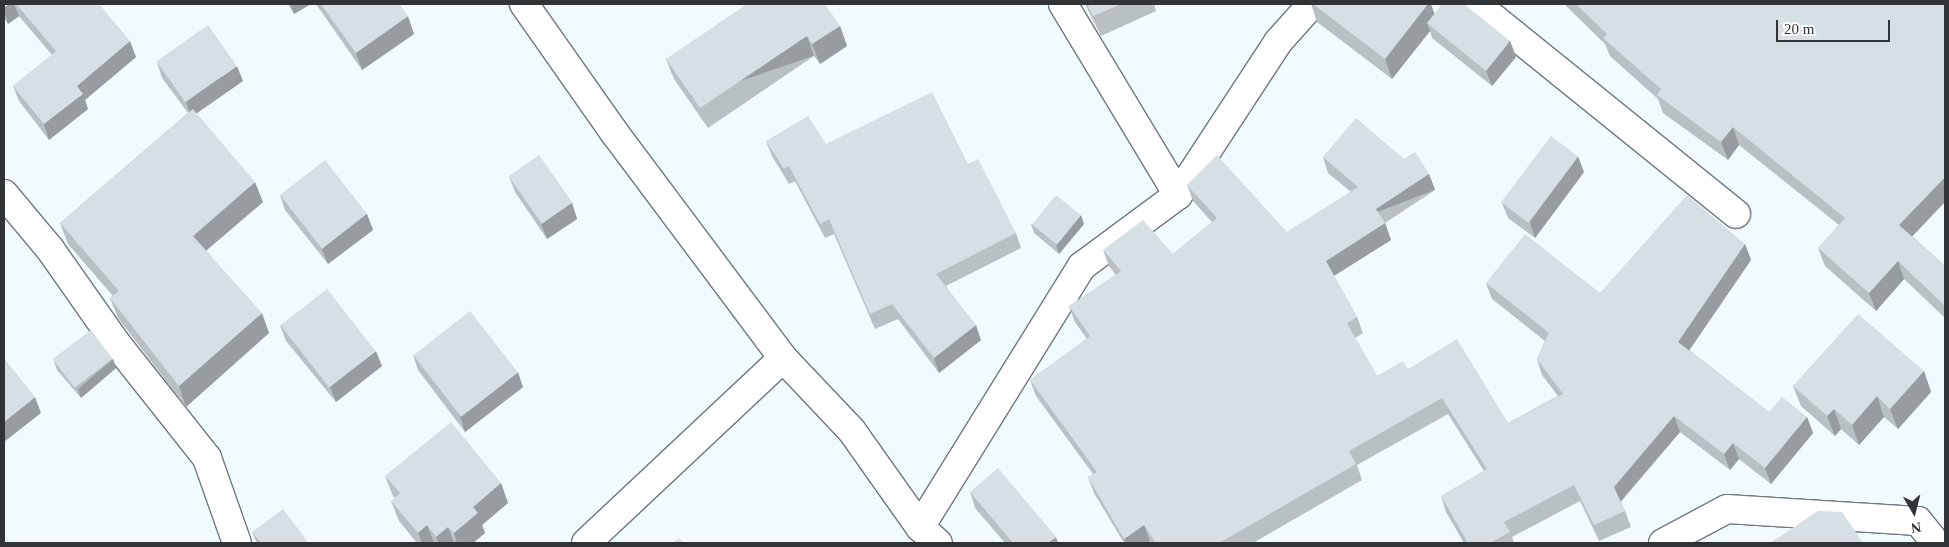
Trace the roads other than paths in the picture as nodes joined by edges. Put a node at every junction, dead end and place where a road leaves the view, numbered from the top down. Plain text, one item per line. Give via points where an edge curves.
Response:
1 (524, 4) edge
2 (1063, 4) edge
3 (1312, 4) edge
4 (1476, 4) edge
5 (4, 194) edge
6 (1178, 195) junction
7 (1736, 214) dead end
8 (782, 358) junction
9 (929, 535) edge
10 (237, 543) edge
11 (586, 543) edge
12 (1663, 543) edge
13 (1936, 543) edge

1 - 8 street via 614,132
2 - 6 street
3 - 6 street via 1278,42
4 - 7 street
5 - 10 street via 50,249 116,343 207,458
6 - 9 street via 1082,266
8 - 9 street via 852,431
8 - 11 street
12 - 13 street via 1727,510 1918,521

